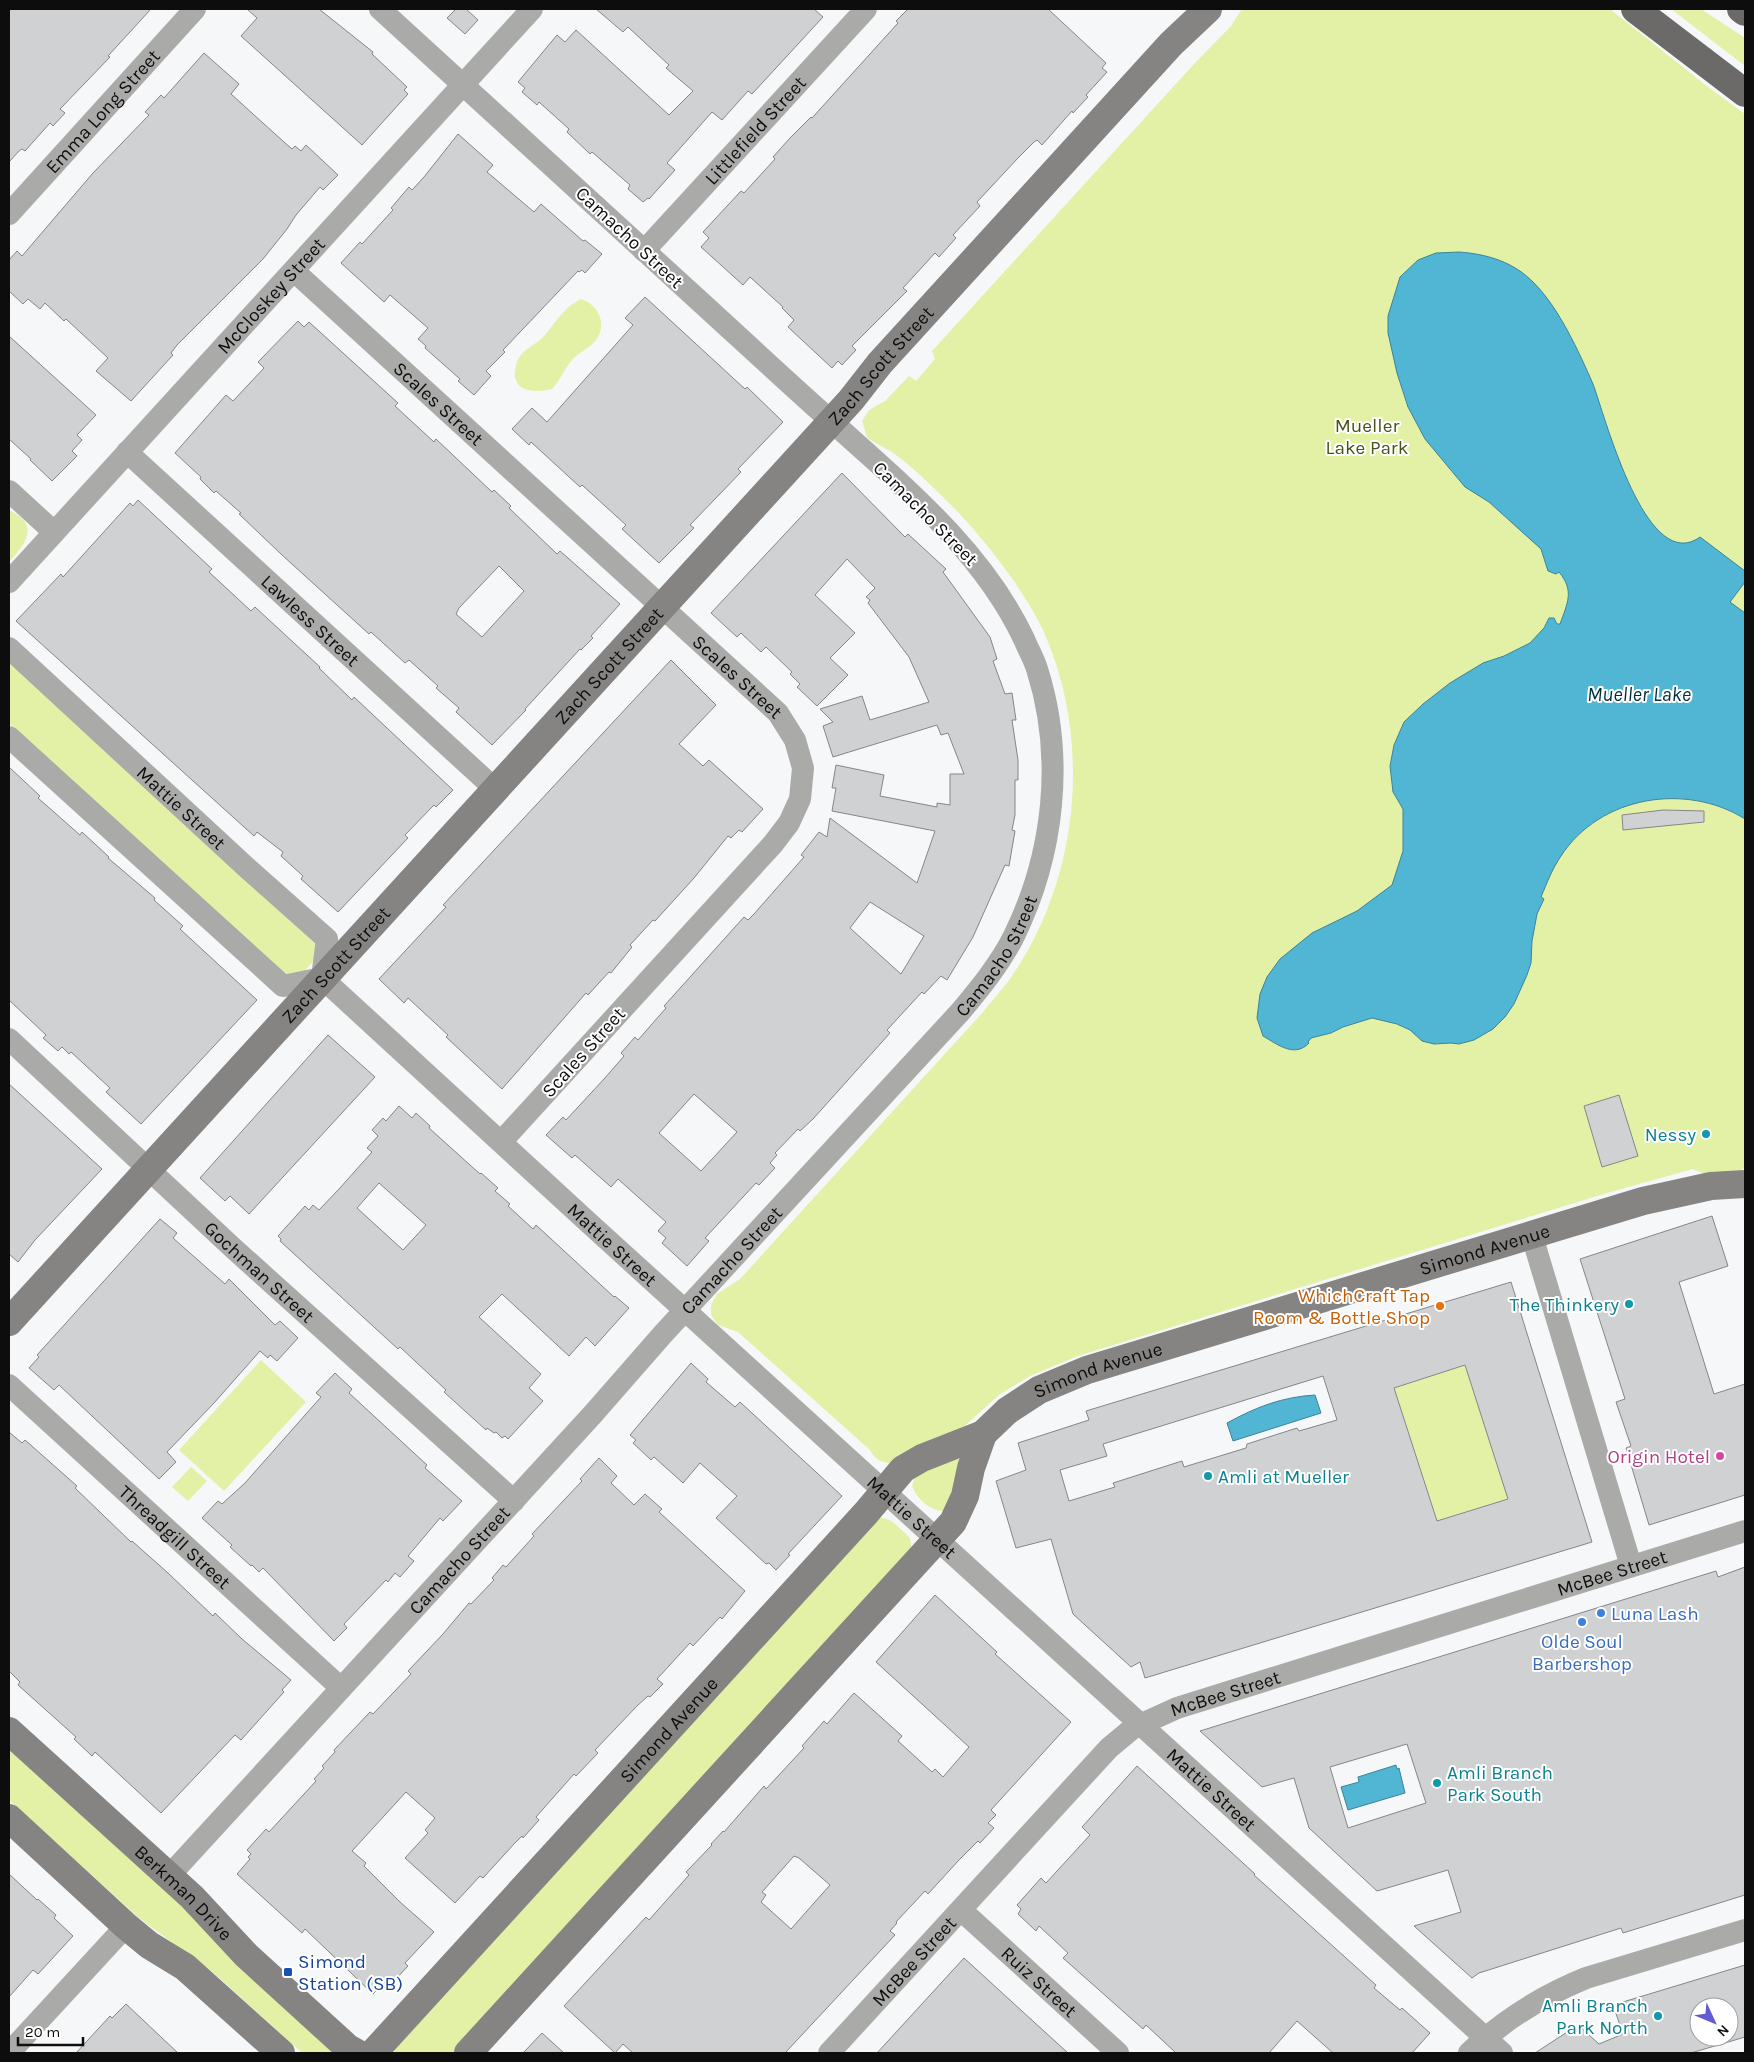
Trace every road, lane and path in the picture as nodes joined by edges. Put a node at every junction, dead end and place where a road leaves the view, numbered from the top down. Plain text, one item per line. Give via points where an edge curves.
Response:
1 (195, 9) edge
2 (380, 9) edge
3 (532, 9) edge
4 (866, 9) edge
5 (1208, 9) edge
6 (1635, 9) edge
7 (1741, 9) edge
8 (1745, 12) edge
9 (463, 84) junction
10 (1745, 93) edge
11 (9, 214) edge
12 (644, 251) junction
13 (294, 271) junction
14 (831, 421) junction
15 (127, 452) junction
16 (9, 491) edge
17 (54, 532) junction
18 (9, 582) edge
19 (662, 606) junction
20 (9, 648) edge
21 (9, 737) edge
22 (495, 789) junction
23 (322, 978) junction
24 (9, 1039) edge
25 (501, 1142) junction
26 (149, 1167) junction
27 (1745, 1184) edge
28 (1532, 1236) junction
29 (686, 1311) junction
30 (9, 1322) edge
31 (9, 1385) edge
32 (983, 1434) junction
33 (884, 1492) junction
34 (514, 1501) junction
35 (1745, 1531) edge
36 (937, 1540) junction
37 (1631, 1566) junction
38 (341, 1688) junction
39 (1141, 1724) junction
40 (9, 1731) edge
41 (9, 1818) edge
42 (169, 1876) junction
43 (961, 1910) junction
44 (126, 1926) junction
45 (1745, 1930) edge
46 (1485, 2038) junction
47 (9, 2053) edge
48 (281, 2053) edge
49 (358, 2053) edge
50 (373, 2053) edge
51 (468, 2053) edge
52 (829, 2053) edge
53 (1118, 2053) edge
54 (1469, 2053) edge
55 (1502, 2053) edge

1 - 11 street, Emma Long Street
2 - 9 street, Camacho Street
3 - 9 street, McCloskey Street
4 - 12 street, Littlefield Street
5 - 14 street, Zach Scott Street via 1157,59 880,362
6 - 10 main road
7 - 8 main road
9 - 12 street, Camacho Street
9 - 13 street, McCloskey Street
12 - 14 street, Camacho Street
13 - 15 street, McCloskey Street
13 - 19 street, Scales Street
14 - 19 street, Zach Scott Street
14 - 29 street, Camacho Street via 942,525 980,566 1012,614 1037,668 1049,724 1054,782 1047,840 1033,891 1013,938 990,974 954,1018
15 - 17 street, McCloskey Street
15 - 22 street, Lawless Street
16 - 17 street
17 - 18 street, McCloskey Street
19 - 22 street, Zach Scott Street
19 - 25 street, Scales Street via 778,714 795,740 803,768 800,799 789,824 773,844
20 - 23 street, Mattie Street via 327,939
21 - 23 street via 283,986
22 - 23 street, Zach Scott Street
23 - 25 street, Mattie Street
23 - 26 street, Zach Scott Street
24 - 26 street, Gochman Street
25 - 29 street, Mattie Street
26 - 30 street, Zach Scott Street
26 - 34 street, Gochman Street
27 - 28 street, Simond Avenue via 1711,1186 1643,1201
28 - 32 street, Simond Avenue via 1087,1370 1039,1390 1007,1411
28 - 37 street
29 - 33 street, Mattie Street
29 - 34 street, Camacho Street
31 - 38 street, Threadgill Street
32 - 33 street, Simond Avenue via 909,1465
32 - 36 street, Simond Avenue via 959,1512
33 - 36 street, Mattie Street
33 - 50 street, Simond Avenue
34 - 38 street, Camacho Street
35 - 37 street, McBee Street
36 - 39 street, Mattie Street
36 - 51 street, Simond Avenue
37 - 39 street, McBee Street via 1177,1708
38 - 42 street, Camacho Street
39 - 43 street, McBee Street via 1109,1748
39 - 46 street, Mattie Street
40 - 42 street, Berkman Drive
41 - 44 street
42 - 49 street, Berkman Drive via 246,1955 348,2048
43 - 52 street, McBee Street
43 - 53 street, Ruiz Street
44 - 47 street
44 - 48 street via 199,1979
45 - 46 street via 1586,1978 1523,2010
46 - 54 street
46 - 55 street, Mattie Street

